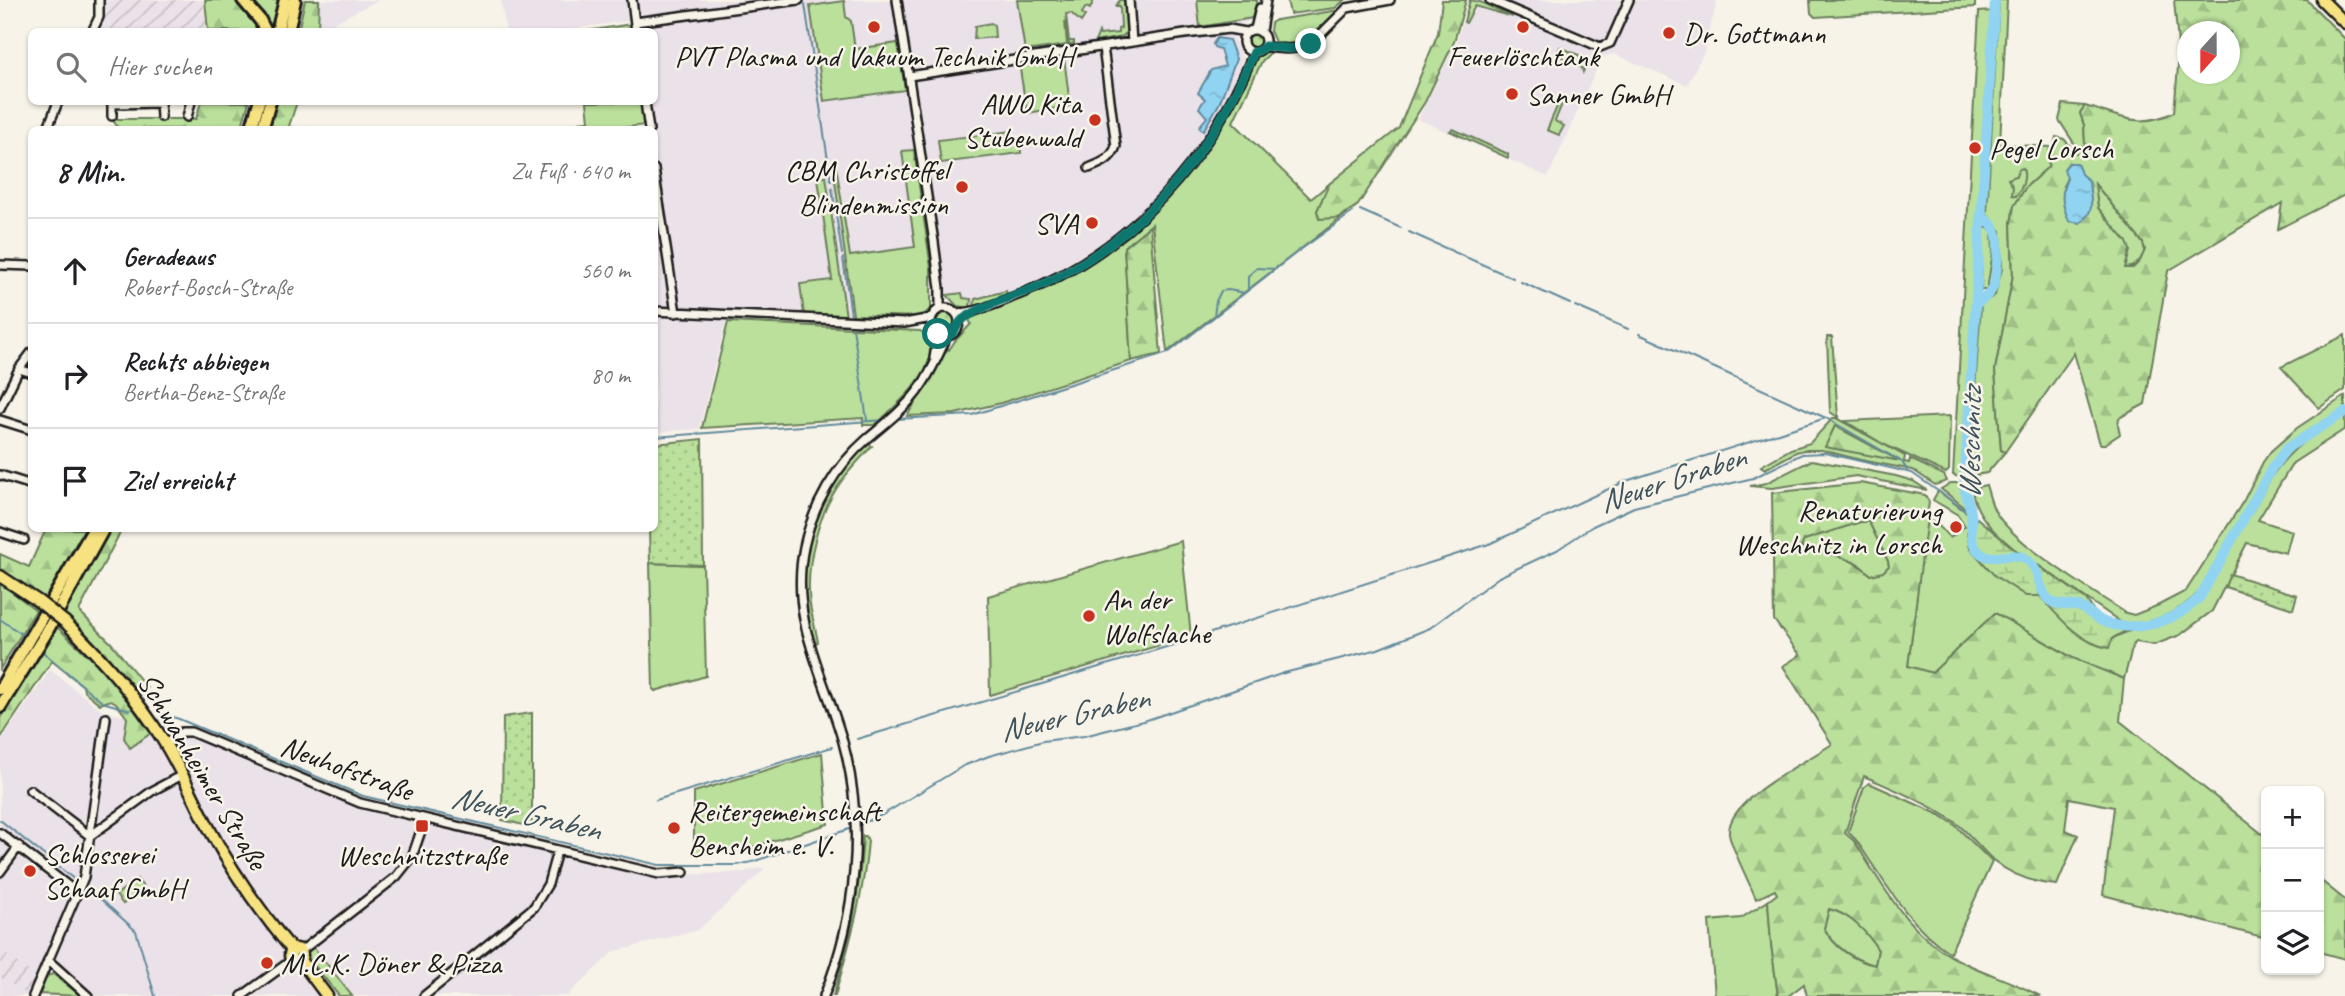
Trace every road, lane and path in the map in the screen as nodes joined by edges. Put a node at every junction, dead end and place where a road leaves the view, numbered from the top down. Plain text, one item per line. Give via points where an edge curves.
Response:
1 (99, 0) edge
2 (243, 0) edge
3 (285, 0) edge
4 (295, 0) edge
5 (632, 0) edge
6 (799, 0) edge
7 (897, 0) edge
8 (1129, 0) edge
9 (1264, 0) edge
10 (1390, 0) edge
11 (1490, 0) edge
12 (1629, 0) edge
13 (2322, 0) edge
14 (758, 3) edge
15 (635, 22) junction
16 (2345, 23) edge
17 (94, 28) edge
18 (264, 28) edge
19 (278, 28) edge
20 (289, 28) edge
21 (636, 28) edge
22 (1251, 33) junction
23 (1132, 42) junction
24 (1265, 43) junction
25 (1102, 47) junction
26 (1251, 51) junction
27 (909, 76) junction
28 (57, 105) edge
29 (112, 105) edge
30 (160, 105) edge
31 (190, 105) edge
32 (258, 105) edge
33 (269, 105) edge
34 (645, 105) edge
35 (112, 116) dead end
36 (160, 117) dead end
37 (187, 117) dead end
38 (49, 126) edge
39 (252, 126) edge
40 (263, 126) edge
41 (648, 126) edge
42 (1089, 168) dead end
43 (658, 195) edge
44 (0, 265) edge
45 (28, 266) edge
46 (983, 308) junction
47 (944, 309) junction
48 (658, 311) edge
49 (676, 313) junction
50 (956, 313) junction
51 (932, 318) junction
52 (904, 323) junction
53 (959, 323) junction
54 (940, 333) junction
55 (28, 357) edge
56 (19, 369) junction
57 (28, 372) edge
58 (0, 408) edge
59 (0, 420) edge
60 (28, 429) edge
61 (0, 475) edge
62 (28, 484) edge
63 (0, 532) edge
64 (92, 532) edge
65 (102, 532) edge
66 (24, 540) dead end
67 (0, 576) edge
68 (0, 689) edge
69 (0, 707) edge
70 (106, 718) dead end
71 (166, 744) junction
72 (182, 775) junction
73 (30, 790) dead end
74 (425, 820) junction
75 (0, 832) edge
76 (90, 836) junction
77 (19, 846) junction
78 (557, 851) junction
79 (0, 872) edge
80 (684, 872) dead end
81 (76, 892) junction
82 (296, 955) junction
83 (48, 960) junction
84 (33, 996) edge
85 (88, 996) edge
86 (242, 996) edge
87 (327, 996) edge
88 (424, 996) edge
89 (824, 996) edge

1 - 17 street
2 - 18 highway
3 - 19 highway
4 - 20 highway
5 - 15 street
6 - 14 street
7 - 27 street
8 - 23 street
9 - 22 street
10 - 24 street via 1347,8 1311,44 1282,48
11 - 12 street via 1594,46 1606,47
13 - 16 main road
14 - 15 street
15 - 21 street
22 - 23 street via 1220,30
22 - 24 street
22 - 26 street
23 - 25 street
24 - 26 street via 1260,50
25 - 27 street
25 - 42 street via 1116,146 1104,162
26 - 46 street via 1221,119 1175,184 1146,214 1069,271
27 - 47 street
28 - 38 street
29 - 35 street
30 - 36 street
31 - 37 street
32 - 39 highway
33 - 40 highway
34 - 41 street
43 - 49 street
44 - 45 street
46 - 50 street
46 - 53 street
47 - 50 street
47 - 51 street
48 - 49 street
49 - 52 street
50 - 53 street
51 - 52 street
51 - 54 street
52 - 54 street
53 - 54 street via 957,330
54 - 89 street via 933,366 919,390 850,456 827,488 810,525 801,571 809,648 843,742 855,813 851,904
55 - 56 street
56 - 57 street
56 - 58 street
59 - 60 street
61 - 62 street
63 - 66 street
64 - 68 highway
65 - 69 highway
67 - 71 main road, Schwanheimer Straße, bridge via 65,622 120,679
70 - 76 street
71 - 72 main road, Schwanheimer Straße
71 - 74 street, Neuhofstraße via 182,732 191,732 360,803
72 - 76 street
72 - 82 main road, Schwanheimer Straße via 235,872
73 - 76 street
74 - 78 street, Neuhofstraße
74 - 82 street via 412,857 396,877
75 - 77 street
76 - 81 street via 85,877
77 - 79 street
77 - 81 street
78 - 80 street, Neuhofstraße via 659,874
78 - 88 street via 548,884 534,907
81 - 83 street
82 - 86 street
82 - 87 main road, Schwanheimer Straße
83 - 84 street
83 - 85 street

